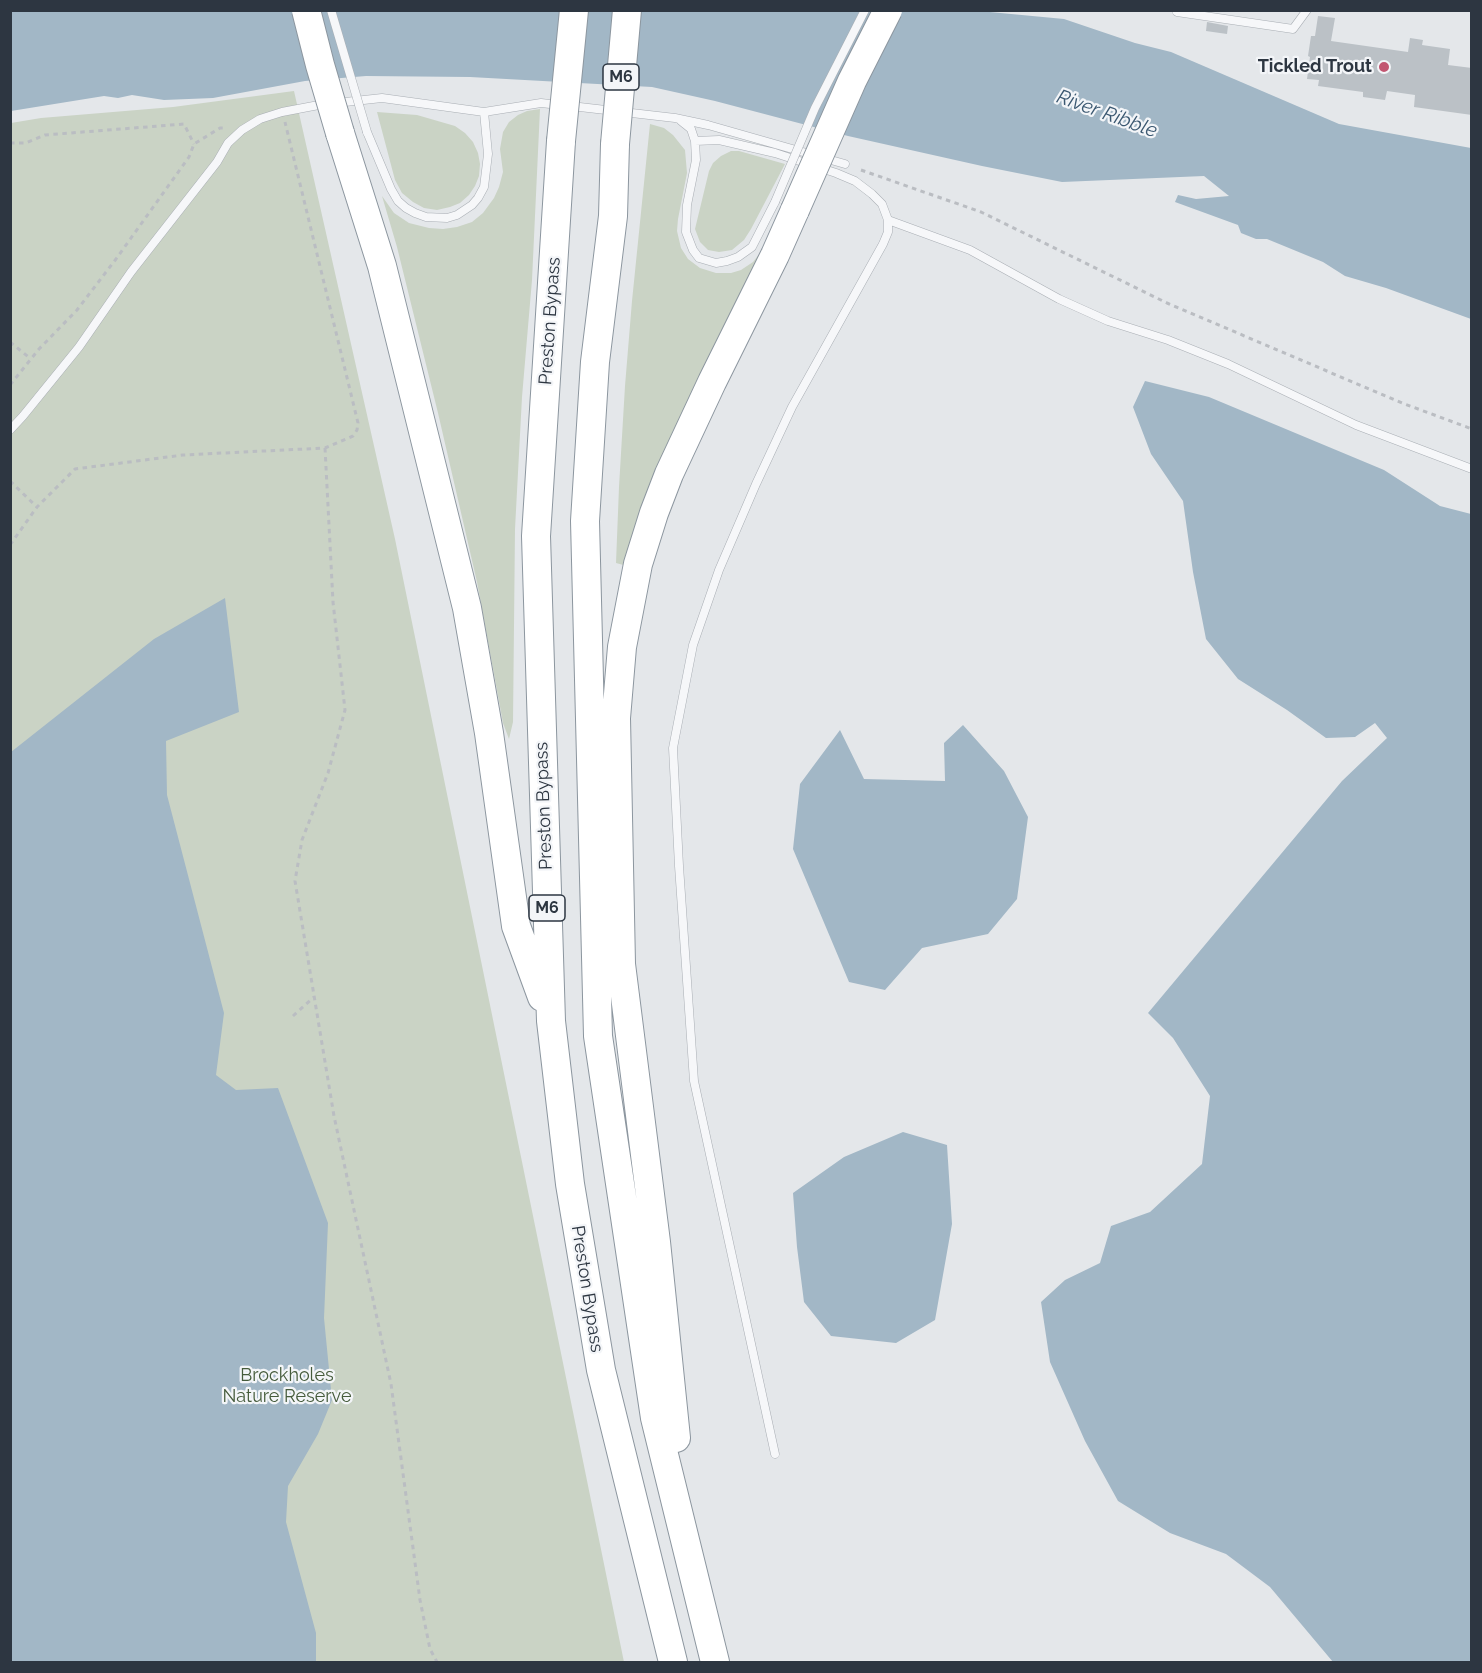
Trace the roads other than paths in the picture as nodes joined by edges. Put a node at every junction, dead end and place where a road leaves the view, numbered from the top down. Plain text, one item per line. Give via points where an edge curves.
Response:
1 (306, 10) edge
2 (331, 10) edge
3 (574, 10) edge
4 (627, 10) edge
5 (864, 10) edge
6 (888, 10) edge
7 (1178, 10) edge
8 (1307, 10) edge
9 (484, 112) junction
10 (677, 118) junction
11 (353, 132) junction
12 (695, 141) junction
13 (845, 164) road end
14 (785, 206) junction
15 (888, 220) junction
16 (10, 430) edge
17 (1472, 470) edge
18 (551, 1022) junction
19 (776, 1454) dead end
20 (688, 1553) junction
21 (673, 1662) edge
22 (715, 1662) edge

1 - 11 highway, bridge via 320,65
2 - 11 lane, bridge
3 - 18 highway, Preston Bypass / M6, bridge via 561,141 536,536
4 - 20 highway, M6, bridge via 613,216 595,362 585,521 598,1036 654,1418
5 - 14 lane, bridge via 815,108
6 - 14 highway, bridge
7 - 8 lane via 1293,29
9 - 10 lane via 541,103
9 - 11 lane via 488,154 484,187 472,205 447,218 426,217 398,201
9 - 16 lane via 382,98 282,112 242,130 228,143 131,272 79,347
10 - 12 lane via 691,129
10 - 13 lane
11 - 18 highway via 382,266 467,608 516,926
12 - 14 lane via 686,232 699,258 716,263 738,257 752,247
12 - 15 lane via 719,140 836,173 872,194 882,204
14 - 20 highway via 775,255 712,382 654,513 629,605 616,718 621,964 656,1242
15 - 17 lane via 970,250 1108,321 1228,364 1356,425
15 - 19 lane via 883,244 792,407 719,570 693,645 674,748 694,1081
18 - 21 highway, Preston Bypass / M6 via 570,1184 601,1370
20 - 22 highway, M6

